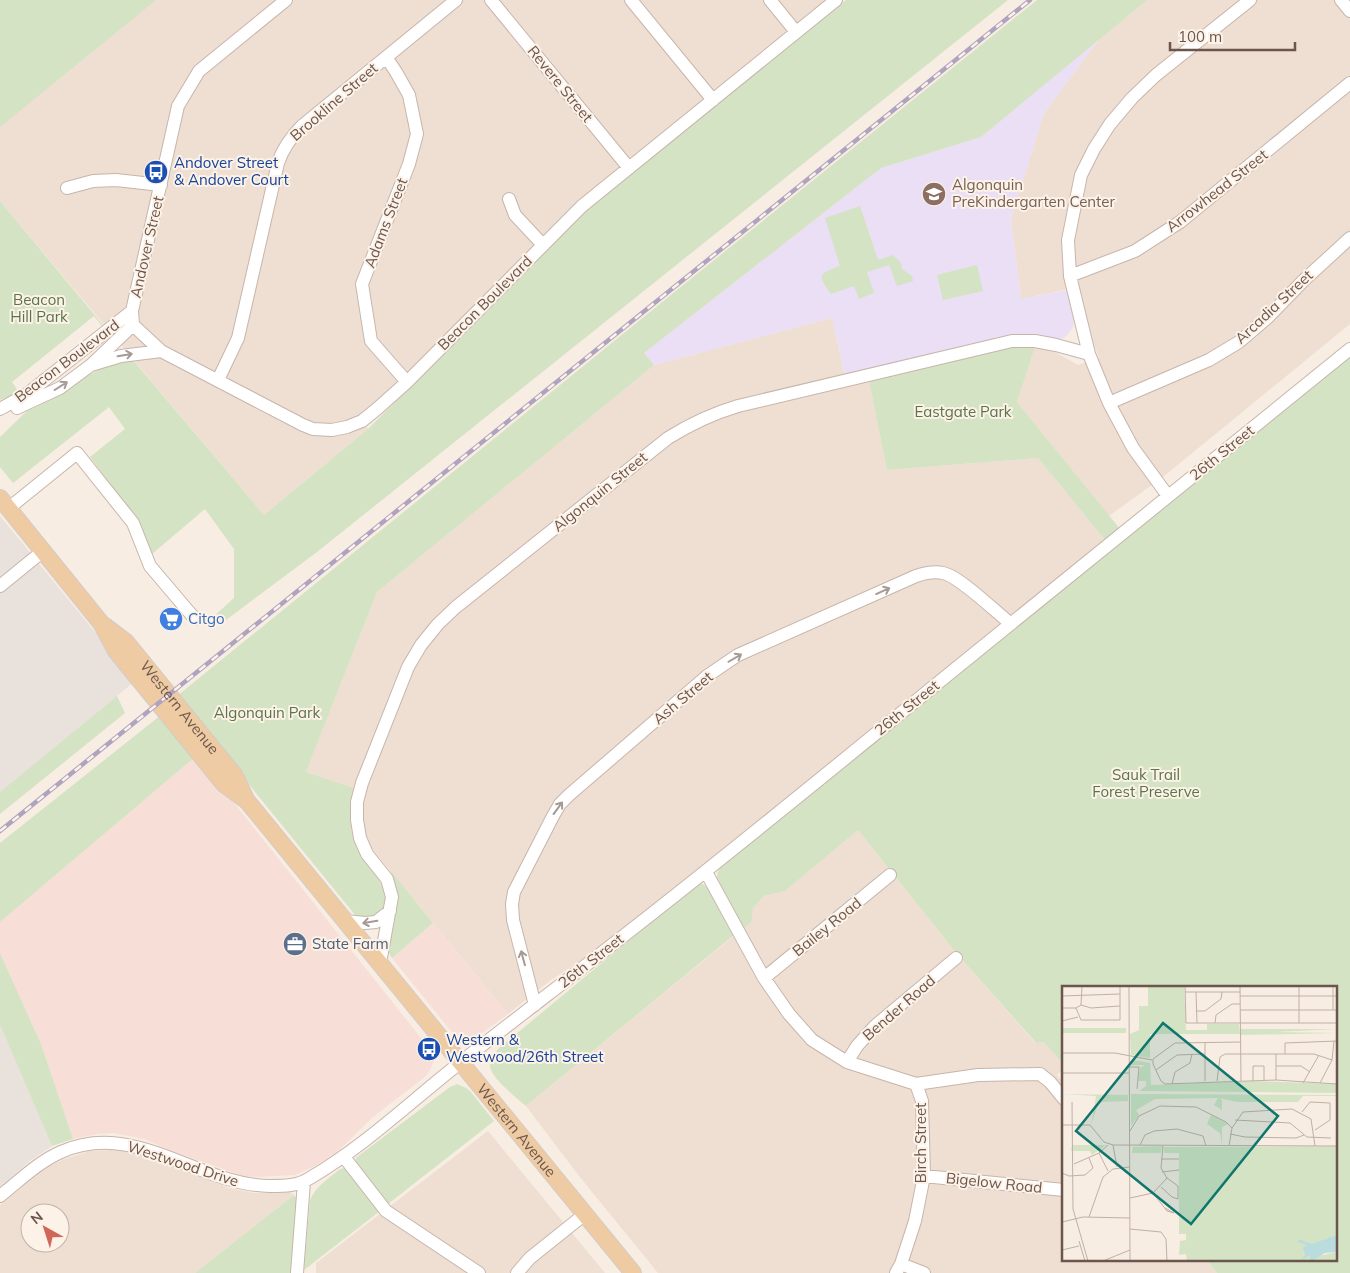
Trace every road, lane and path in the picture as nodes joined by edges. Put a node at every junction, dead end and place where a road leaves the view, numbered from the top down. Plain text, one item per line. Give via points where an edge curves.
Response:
1 (286, 0) edge
2 (456, 0) edge
3 (491, 0) edge
4 (631, 0) edge
5 (770, 0) edge
6 (836, 0) edge
7 (1250, 0) edge
8 (1342, 0) edge
9 (1350, 10) edge
10 (796, 32) junction
11 (386, 57) junction
12 (1350, 83) edge
13 (713, 100) junction
14 (629, 168) junction
15 (161, 185) junction
16 (67, 188) dead end
17 (509, 199) dead end
18 (1350, 238) edge
19 (543, 245) junction
20 (1070, 276) junction
21 (132, 311) junction
22 (133, 325) junction
23 (1350, 349) edge
24 (161, 350) junction
25 (1089, 354) junction
26 (91, 365) junction
27 (218, 380) junction
28 (407, 382) junction
29 (1109, 403) junction
30 (0, 410) edge
31 (1168, 496) junction
32 (4, 503) edge
33 (43, 551) junction
34 (0, 586) edge
35 (195, 619) dead end
36 (1011, 624) junction
37 (706, 872) junction
38 (890, 875) dead end
39 (390, 911) junction
40 (346, 922) junction
41 (956, 958) dead end
42 (380, 963) junction
43 (764, 978) junction
44 (535, 1005) junction
45 (460, 1062) junction
46 (847, 1062) junction
47 (916, 1084) junction
48 (1062, 1097) edge
49 (344, 1157) junction
50 (924, 1176) junction
51 (304, 1182) junction
52 (1062, 1190) edge
53 (0, 1196) edge
54 (585, 1214) junction
55 (899, 1269) edge
56 (297, 1273) edge
57 (479, 1273) edge
58 (517, 1273) edge
59 (633, 1273) edge
60 (924, 1273) edge

1 - 15 street, Andover Street via 199,71 178,106
2 - 11 street, Brookline Street
3 - 14 street, Revere Street
4 - 13 street
5 - 10 street
6 - 10 street, Beacon Boulevard
7 - 20 street via 1156,75 1110,124 1081,175 1068,240
8 - 9 street
10 - 13 street, Beacon Boulevard
11 - 27 street, Brookline Street via 302,126 284,147 238,338
11 - 28 street, Adams Street via 409,95 417,134 409,164 362,284 371,341
12 - 20 street, Arrowhead Street via 1180,222 1135,251
13 - 14 street, Beacon Boulevard
14 - 19 street, Beacon Boulevard via 582,206
15 - 16 street via 116,180
15 - 21 street, Andover Street
17 - 19 street via 515,215
18 - 29 street, Arcadia Street via 1239,342 1209,360
19 - 28 street, Beacon Boulevard
20 - 25 street
21 - 22 street, Andover Street
21 - 30 street, Beacon Boulevard via 27,394
22 - 24 street
22 - 26 street, Beacon Boulevard
23 - 31 street, 26th Street
26 -> 24 street, Beacon Boulevard via 121,356
24 - 27 street, Beacon Boulevard
25 - 29 street
25 - 39 street, Algonquin Street via 1035,341 1012,341 738,406 690,424 668,438 456,608 438,624 408,667 357,802 360,838 367,854 388,879 392,897
30 -> 26 street, Beacon Boulevard via 17,408 60,388
27 - 28 street, Beacon Boulevard via 302,425 332,430 362,421
29 - 31 street via 1133,448
31 - 36 street, 26th Street
32 - 33 main road, Western Avenue
32 - 35 street via 77,453 133,523 150,566
33 - 34 street
33 - 40 main road, Western Avenue via 101,623 126,642 235,776 247,801
36 - 37 street, 26th Street
44 -> 36 street, Ash Street via 513,920 512,904 514,892 553,816 569,795 706,676 738,655 930,572 955,578
37 - 43 street, Birch Street
37 - 44 street, 26th Street
38 - 43 street, Bailey Road
39 -> 40 street via 376,922
39 - 42 street, Algonquin Street
40 - 42 main road, Western Avenue
41 - 46 street, Bender Road via 875,1026
42 - 45 main road, Western Avenue
43 - 46 street, Birch Street via 788,1014 812,1040
44 - 45 street, 26th Street
45 - 49 street, Westwood Drive
45 - 54 main road, Western Avenue
46 - 47 street, Birch Street
47 - 48 street via 978,1075 1040,1074
47 - 50 street, Birch Street via 922,1101
49 - 51 street, Westwood Drive
49 - 57 street via 386,1211
50 - 52 street, Bigelow Road
50 - 55 street, Birch Street via 915,1220
51 - 53 street, Westwood Drive via 284,1186 239,1183 153,1151 109,1142 64,1150
51 - 56 street
54 - 58 street via 530,1258
54 - 59 main road, Western Avenue
55 - 60 street

